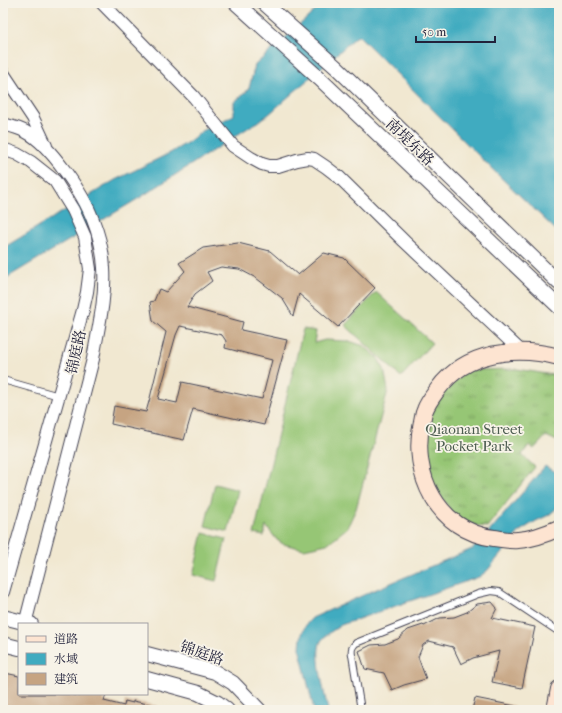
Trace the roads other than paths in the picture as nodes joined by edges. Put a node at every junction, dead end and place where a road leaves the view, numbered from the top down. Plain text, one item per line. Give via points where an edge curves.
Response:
1 (102, 3) edge
2 (236, 3) edge
3 (268, 6) edge
4 (3, 73) edge
5 (3, 124) edge
6 (46, 148) junction
7 (3, 149) edge
8 (559, 283) edge
9 (559, 307) edge
10 (522, 352) junction
11 (559, 357) edge
12 (3, 380) edge
13 (59, 396) junction
14 (559, 528) edge
15 (3, 592) edge
16 (3, 617) edge
17 (24, 623) edge
18 (27, 623) edge
19 (559, 632) edge
20 (3, 644) edge
21 (18, 648) edge
22 (148, 654) edge
23 (148, 679) edge
24 (559, 689) edge
25 (227, 710) edge
26 (259, 710) edge
27 (361, 710) edge
28 (555, 710) edge

1 - 10 street via 194,97 233,146 250,158 269,166 308,158 326,167
2 - 9 street, 南堤东路 via 320,79
3 - 8 street, 南堤东路 via 337,68
4 - 6 street via 33,118
5 - 6 street, 锦庭路 via 27,132
6 - 18 street, 锦庭路 via 67,174 93,220 103,256 104,289 93,359
7 - 13 street, 锦庭路 via 31,162 55,181 73,210 84,237 90,269 87,292
10 - 11 main road
10 - 14 main road via 494,354 481,358 452,374 441,385 430,399 419,433 422,470 426,486 435,502 448,516 475,533 518,540
12 - 13 lane
13 - 15 street, 锦庭路
16 - 17 street, 锦庭路
19 - 27 lane via 499,592 478,594 352,646
20 - 21 street
22 - 26 street, 锦庭路 via 215,672 233,683
23 - 25 street via 198,693
24 - 28 main road

